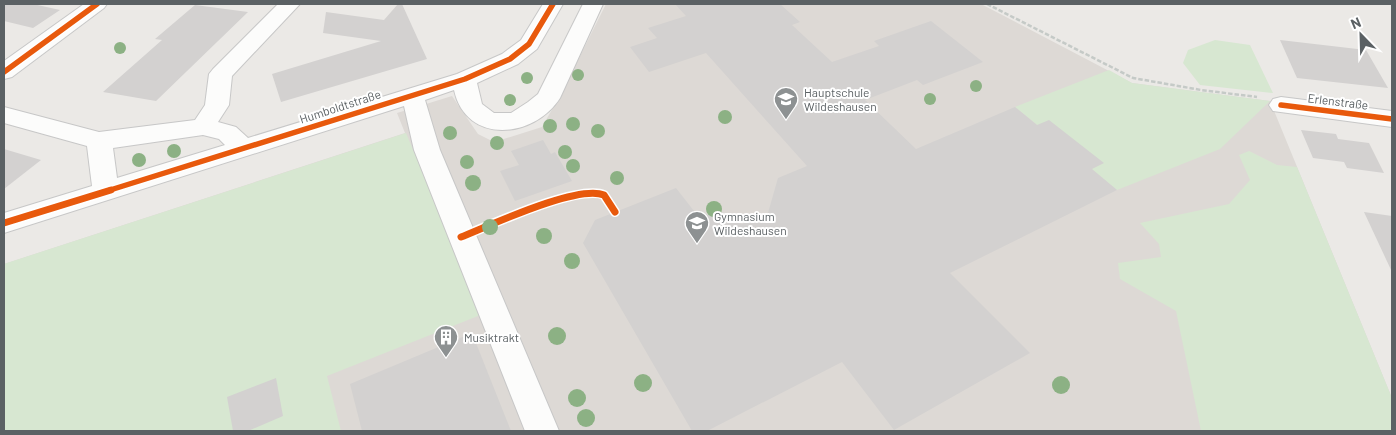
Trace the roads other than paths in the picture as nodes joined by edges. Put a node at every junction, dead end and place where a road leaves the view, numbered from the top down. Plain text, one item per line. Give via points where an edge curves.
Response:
1 (97, 4) edge
2 (290, 4) edge
3 (553, 4) edge
4 (593, 4) edge
5 (4, 72) edge
6 (465, 79) junction
7 (411, 96) junction
8 (1281, 105) road end
9 (4, 115) edge
10 (1392, 119) edge
11 (203, 127) junction
12 (99, 141) junction
13 (245, 149) junction
14 (106, 191) junction
15 (4, 223) edge
16 (542, 431) edge

1 - 5 street
2 - 11 street via 221,74 217,105
3 - 6 street, Humboldtstraße via 529,44 510,60
4 - 6 street via 548,98 535,110 515,120 491,122 470,107 464,90
6 - 7 street, Humboldtstraße
7 - 13 street, Humboldtstraße
7 - 16 street via 430,158
8 - 10 street, Erlenstraße
9 - 12 street
11 - 12 street
11 - 13 street via 227,133
12 - 14 street
13 - 14 street, Humboldtstraße
14 - 15 street, Humboldtstraße

